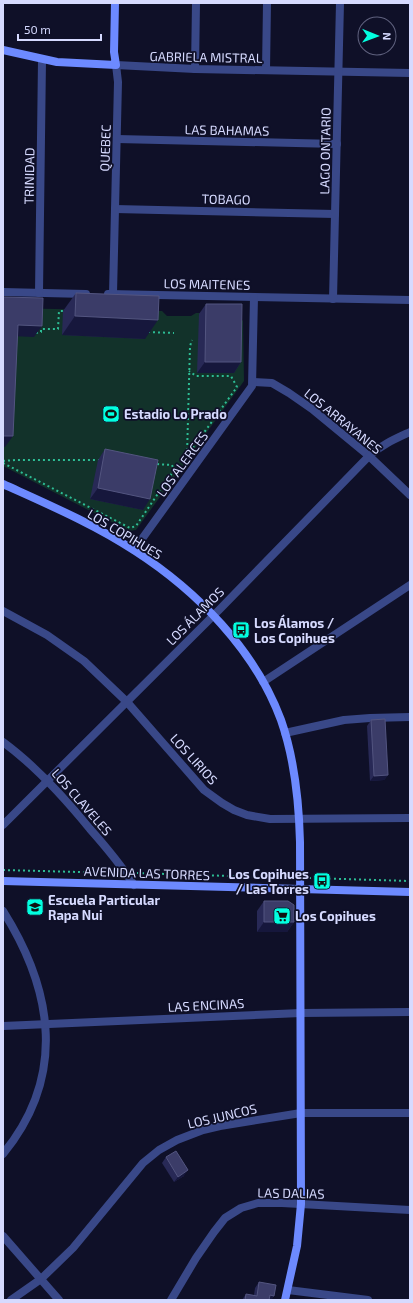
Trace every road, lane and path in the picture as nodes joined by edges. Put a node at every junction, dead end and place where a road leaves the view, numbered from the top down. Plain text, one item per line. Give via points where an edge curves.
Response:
1 (115, 3) edge
2 (196, 3) edge
3 (267, 3) edge
4 (340, 3) edge
5 (3, 50) edge
6 (42, 60) junction
7 (116, 65) junction
8 (195, 69) junction
9 (266, 70) junction
10 (339, 71) junction
11 (410, 73) edge
12 (117, 139) junction
13 (337, 144) junction
14 (115, 209) junction
15 (335, 214) junction
16 (3, 292) edge
17 (39, 293) junction
18 (113, 294) junction
19 (254, 297) junction
20 (334, 299) junction
21 (410, 300) edge
22 (67, 311) dead end
23 (148, 326) edge
24 (34, 333) edge
25 (174, 333) dead end
26 (192, 340) dead end
27 (189, 371) junction
28 (254, 382) junction
29 (410, 432) edge
30 (369, 456) junction
31 (105, 461) edge
32 (3, 462) edge
33 (153, 464) edge
34 (3, 484) edge
35 (410, 495) edge
36 (134, 550) junction
37 (410, 585) edge
38 (3, 611) edge
39 (213, 616) junction
40 (263, 682) junction
41 (127, 702) junction
42 (410, 717) edge
43 (285, 734) junction
44 (3, 742) edge
45 (48, 780) junction
46 (410, 818) edge
47 (300, 820) junction
48 (3, 825) edge
49 (3, 870) edge
50 (126, 873) junction
51 (300, 878) junction
52 (3, 881) edge
53 (410, 881) edge
54 (134, 885) junction
55 (300, 889) junction
56 (410, 892) edge
57 (3, 912) edge
58 (410, 1012) edge
59 (300, 1013) junction
60 (46, 1024) junction
61 (3, 1026) edge
62 (301, 1114) junction
63 (410, 1114) edge
64 (3, 1154) edge
65 (300, 1204) junction
66 (410, 1210) edge
67 (3, 1236) edge
68 (41, 1279) junction
69 (288, 1290) junction
70 (11, 1300) edge
71 (59, 1300) edge
72 (171, 1300) edge
73 (285, 1300) edge
74 (368, 1300) edge

1 - 7 street, QUEBEC
2 - 8 street
3 - 9 street
4 - 10 street, LAGO ONTARIO
5 - 6 street, GABRIELA MISTRAL
6 - 7 street, GABRIELA MISTRAL
6 - 17 street, TRINIDAD
7 - 8 street, GABRIELA MISTRAL
7 - 12 street, QUEBEC
8 - 9 street, GABRIELA MISTRAL
9 - 10 street, GABRIELA MISTRAL
10 - 11 street, GABRIELA MISTRAL
10 - 13 street, LAGO ONTARIO
12 - 13 street, LAS BAHAMAS
12 - 14 street, QUEBEC
13 - 15 street, LAGO ONTARIO
14 - 15 street, TOBAGO
14 - 18 street, QUEBEC
15 - 20 street, LAGO ONTARIO
16 - 17 street, LOS MAITENES
17 - 18 street, LOS MAITENES
18 - 19 street, LOS MAITENES
19 - 20 street, LOS MAITENES
19 - 28 street
20 - 21 street, LOS MAITENES
22 - 24 path via 59,311 58,329 41,329 41,332
23 - 25 path via 148,332
26 - 27 path
27 - 27 path via 188,410 187,456 237,386 231,376 196,376
28 - 30 street, LOS ARRAYANES via 272,383 289,393
28 - 36 street, LOS ALERCES
29 - 30 street, LOS ÁLAMOS via 387,443
30 - 35 street, LOS ARRAYANES
30 - 39 street, LOS ÁLAMOS
31 - 32 path
32 - 33 path via 130,528 136,526 174,470 172,465
34 - 36 street, LOS COPIHUES via 64,512
36 - 39 street, LOS COPIHUES via 174,579
37 - 40 street
38 - 41 street, LOS LIRIOS via 68,649 98,672
39 - 40 street, LOS COPIHUES via 240,648
39 - 41 street, LOS ÁLAMOS
40 - 43 street, LOS COPIHUES
41 - 45 street, LOS ÁLAMOS
41 - 47 street, LOS LIRIOS via 204,790 222,803 259,818
42 - 43 street via 344,720
43 - 47 street, LOS COPIHUES via 295,772
44 - 45 street, LOS CLAVELES
45 - 48 street, LOS ÁLAMOS
45 - 50 street, LOS CLAVELES
46 - 47 street, LOS LIRIOS
47 - 51 street, LOS COPIHUES
49 - 50 path
50 - 51 path
50 - 54 street, LOS CLAVELES
51 - 53 path
51 - 55 street, LOS COPIHUES
52 - 54 street, AVENIDA LAS TORRES
54 - 55 street, AVENIDA LAS TORRES
55 - 56 street, AVENIDA LAS TORRES
55 - 59 street, LOS COPIHUES
57 - 60 street via 27,958
58 - 59 street, LAS ENCINAS
59 - 60 street, LAS ENCINAS
59 - 62 street, LOS COPIHUES
60 - 61 street, LAS ENCINAS
60 - 64 street via 46,1054 42,1079 20,1131
62 - 63 street, LOS JUNCOS
62 - 65 street, LOS COPIHUES
62 - 68 street, LOS JUNCOS via 220,1126 186,1136 159,1150 135,1171 73,1248
65 - 66 street, LAS DALIAS
65 - 69 street, LOS COPIHUES via 297,1246
65 - 72 street, LAS DALIAS via 258,1203 233,1212 225,1218 204,1246
67 - 68 street
68 - 70 street, LOS JUNCOS
68 - 71 street
69 - 73 street, LOS COPIHUES
69 - 74 street

